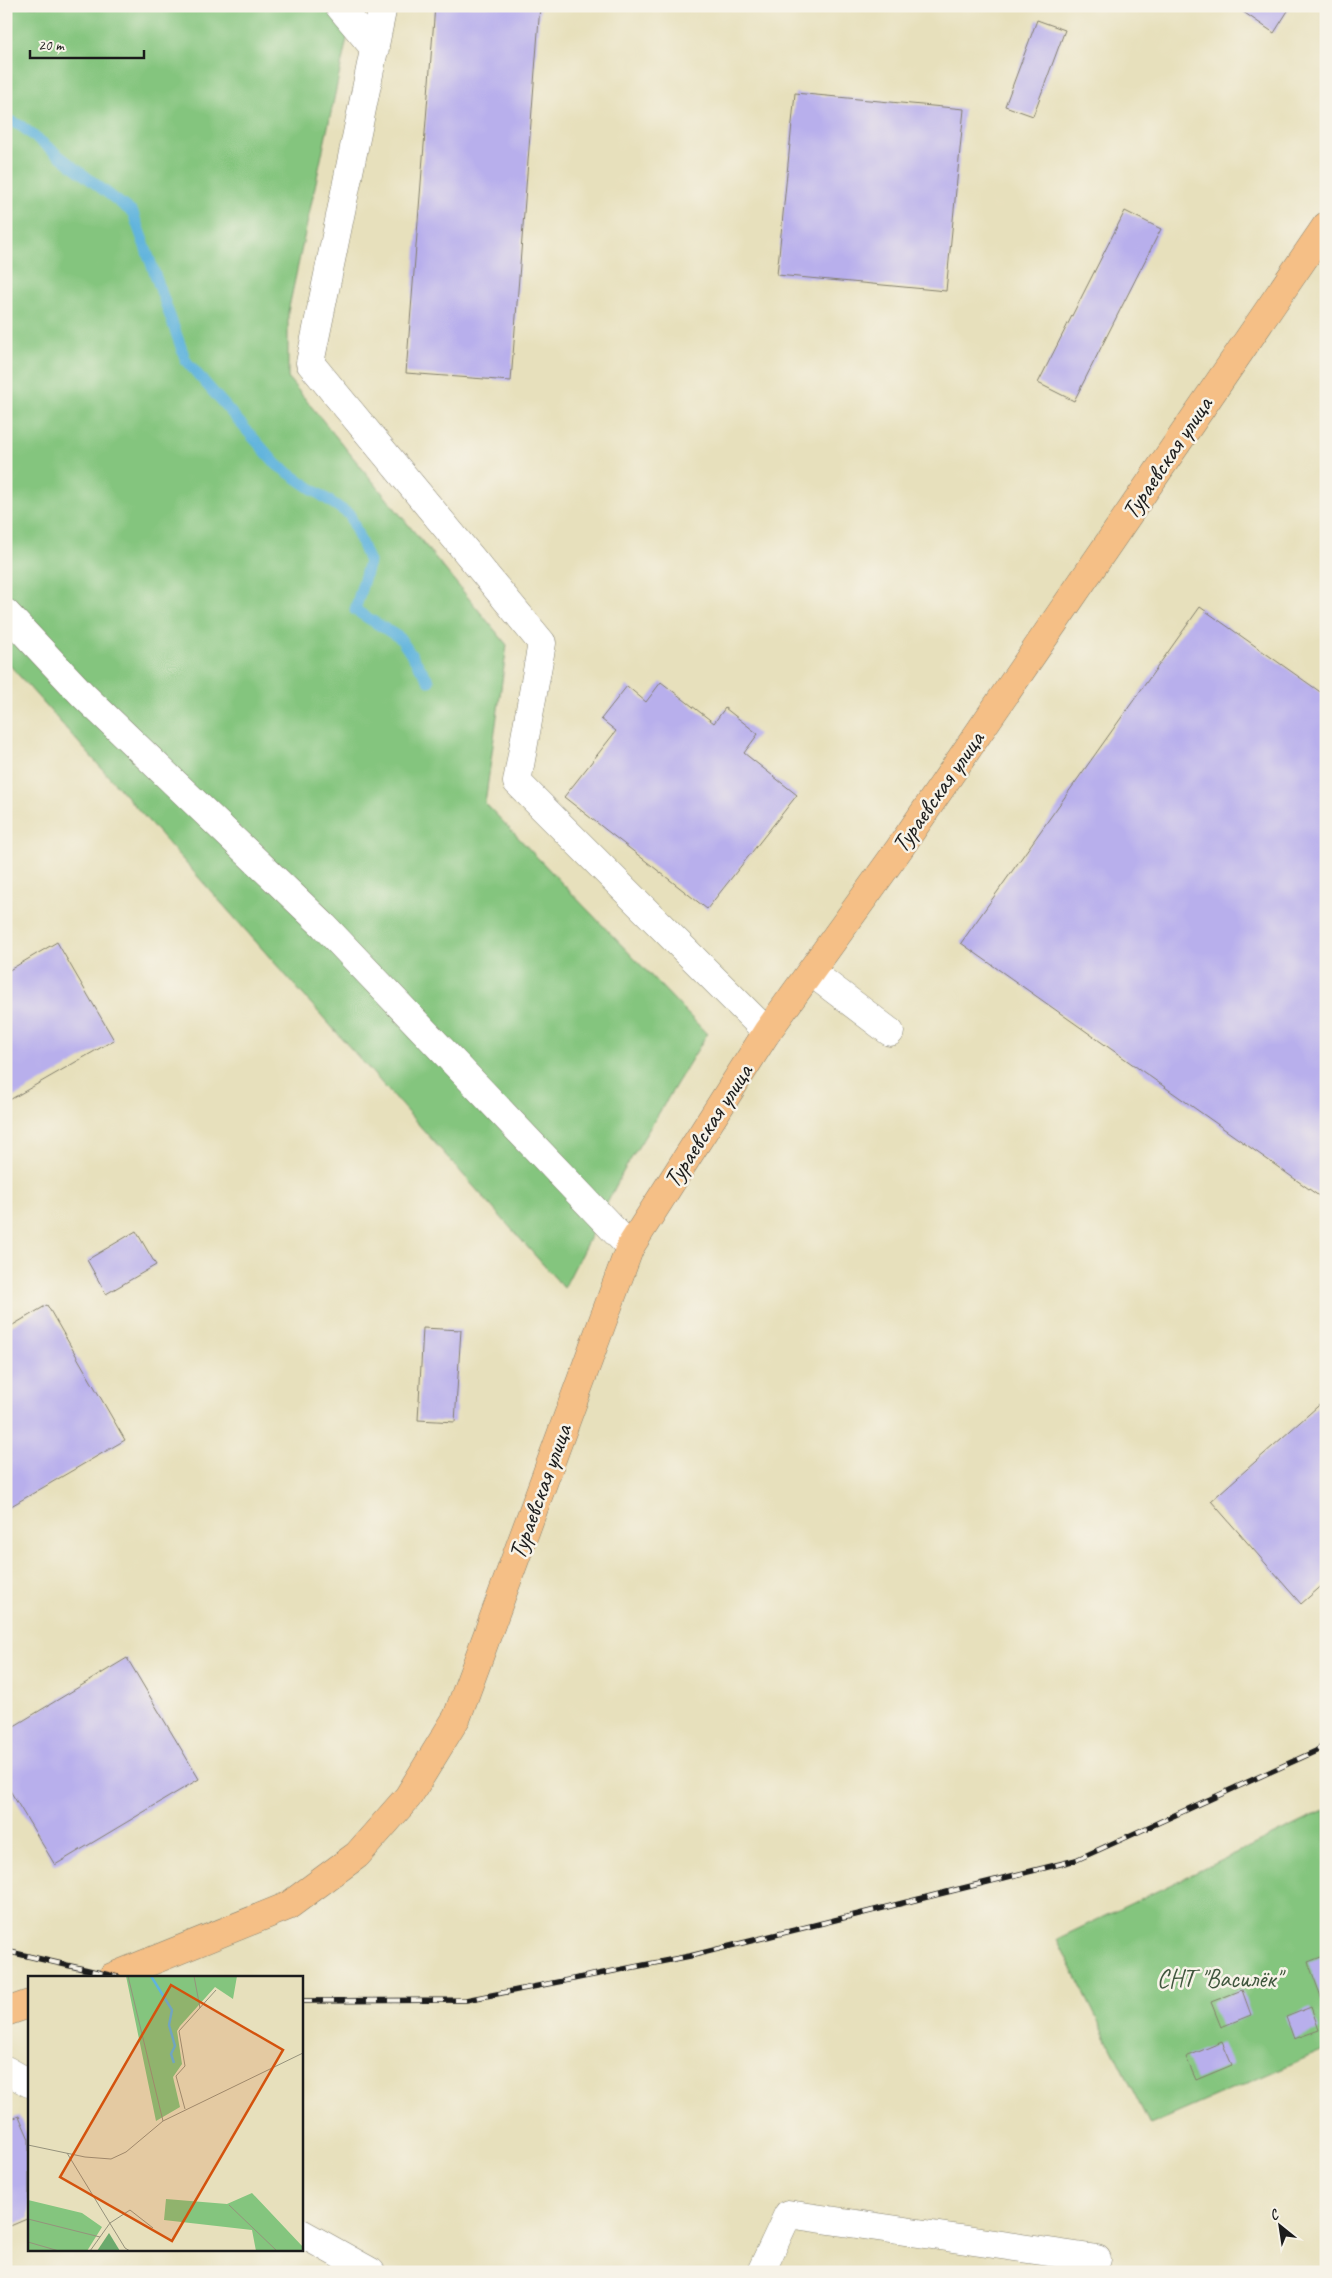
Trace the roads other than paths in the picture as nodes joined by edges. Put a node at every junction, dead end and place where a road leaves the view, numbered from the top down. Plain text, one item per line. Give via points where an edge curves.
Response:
1 (339, 6) edge
2 (383, 6) edge
3 (375, 49) junction
4 (1326, 226) edge
5 (6, 614) edge
6 (811, 972) junction
7 (767, 1032) junction
8 (890, 1032) dead end
9 (630, 1247) junction
10 (114, 1976) edge
11 (28, 2004) edge
12 (6, 2012) edge
13 (6, 2070) edge
14 (28, 2082) edge
15 (302, 2234) edge
16 (1097, 2259) dead end
17 (371, 2272) edge
18 (761, 2272) edge

1 - 3 lane
2 - 3 lane
3 - 7 lane via 310,363 542,643 517,782
4 - 6 main road, Тураевская улица
5 - 9 lane via 83,695 324,926
6 - 7 main road, Тураевская улица
6 - 8 lane
7 - 9 main road, Тураевская улица
9 - 10 main road, Тураевская улица via 457,1716 408,1797 357,1855 288,1906
11 - 12 main road
13 - 14 lane
15 - 17 lane
16 - 18 lane via 788,2214

